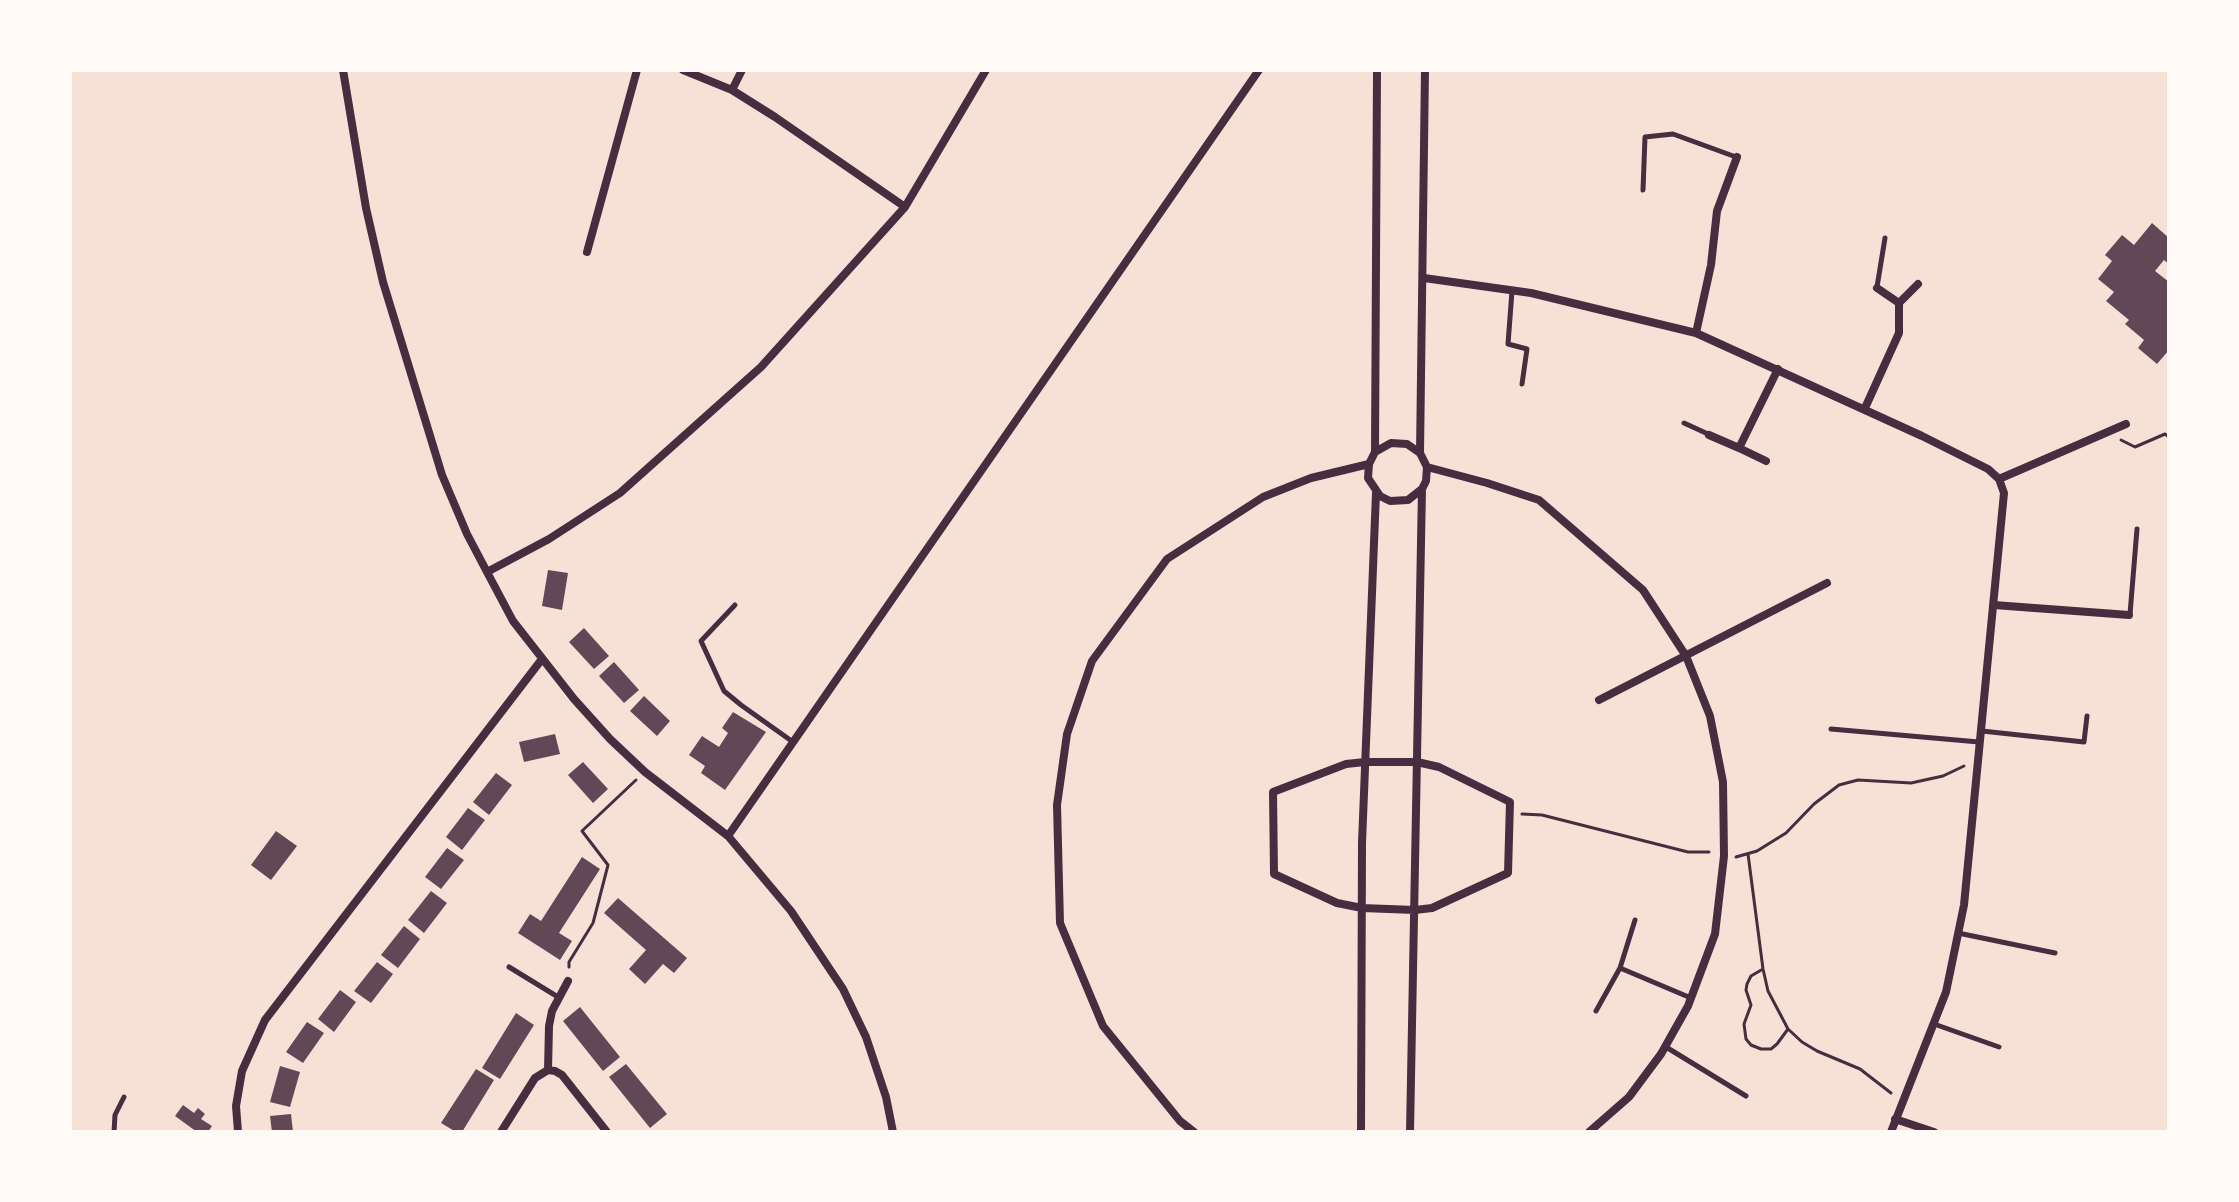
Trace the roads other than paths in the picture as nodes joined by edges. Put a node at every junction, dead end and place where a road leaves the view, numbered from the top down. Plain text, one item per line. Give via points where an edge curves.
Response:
1 (343, 70) edge
2 (637, 70) edge
3 (683, 70) edge
4 (742, 70) edge
5 (986, 70) edge
6 (1259, 70) edge
7 (1377, 70) edge
8 (1425, 70) edge
9 (732, 90) junction
10 (1737, 157) joint
11 (1643, 190) dead end
12 (905, 207) junction
13 (1885, 238) dead end
14 (587, 252) dead end
15 (1424, 278) junction
16 (1918, 284) dead end
17 (1877, 288) joint
18 (1512, 291) junction
19 (1899, 303) junction
20 (1696, 333) junction
21 (1778, 369) junction
22 (1522, 384) dead end
23 (1865, 408) junction
24 (1684, 423) dead end
25 (2126, 424) dead end
26 (1709, 435) joint
27 (1739, 448) junction
28 (1375, 452) junction
29 (1420, 453) junction
30 (1766, 461) dead end
31 (1369, 464) junction
32 (1427, 467) junction
33 (1999, 479) junction
34 (1422, 489) junction
35 (1376, 493) junction
36 (2137, 529) dead end
37 (487, 572) junction
38 (1827, 583) dead end
39 (735, 605) dead end
40 (1994, 605) junction
41 (2129, 615) joint
42 (1686, 656) junction
43 (542, 659) junction
44 (1599, 700) dead end
45 (2087, 716) dead end
46 (1831, 729) dead end
47 (1982, 731) junction
48 (793, 742) junction
49 (1980, 742) junction
50 (1365, 762) junction
51 (1417, 762) junction
52 (728, 836) junction
53 (1362, 908) junction
54 (1415, 910) junction
55 (1635, 920) dead end
56 (1958, 933) junction
57 (2055, 953) dead end
58 (509, 967) dead end
59 (1620, 968) junction
60 (568, 981) road end
61 (558, 997) junction
62 (1691, 998) junction
63 (1596, 1011) dead end
64 (1934, 1024) junction
65 (1665, 1046) junction
66 (1999, 1047) dead end
67 (548, 1070) junction
68 (1746, 1096) dead end
69 (124, 1097) dead end
70 (1895, 1119) junction
71 (114, 1132) edge
72 (238, 1132) edge
73 (501, 1132) edge
74 (607, 1132) edge
75 (893, 1132) edge
76 (1194, 1132) edge
77 (1361, 1132) edge
78 (1410, 1132) edge
79 (1589, 1132) edge
80 (1891, 1132) edge
81 (1934, 1132) edge

1 - 37 street via 366,208 405,360 442,475
2 - 14 street
3 - 9 street
4 - 9 street
5 - 12 street
6 - 48 street
7 - 28 street
8 - 15 street
9 - 12 street
10 - 11 lane via 1673,134 1645,137
10 - 20 street via 1717,211
12 - 37 street via 761,367 620,493
13 - 17 lane
15 - 18 street
15 - 29 street
16 - 19 street
17 - 19 street
18 - 20 street
18 - 22 lane via 1508,344 1527,349
19 - 23 street via 1899,333
20 - 21 street
21 - 23 street
21 - 27 street
23 - 33 street
24 - 26 lane
25 - 33 street
26 - 27 street
27 - 30 street
28 - 29 street via 1398,442
28 - 31 street
29 - 32 street
31 - 35 street via 1368,478
31 - 76 street via 1263,497 1167,559 1092,661 1067,734 1057,805 1060,923 1103,1026
32 - 34 street
32 - 42 street via 1539,500 1643,590
33 - 40 street via 2004,493
34 - 35 street via 1397,502
34 - 51 street
35 - 50 street
36 - 41 lane
37 - 43 street via 513,621
38 - 42 street
39 - 48 lane via 701,641 724,691
40 - 41 street
40 - 47 street
42 - 44 street
42 - 62 street via 1710,716 1723,782 1724,856 1715,934
43 - 52 street via 645,772
43 - 72 street via 265,1020 242,1071
45 - 47 lane via 2084,742
46 - 49 lane
47 - 49 street
48 - 52 street
49 - 56 street
50 - 51 street
50 - 53 street
50 - 53 street via 1273,792 1274,874 1337,903
51 - 54 street
51 - 54 street via 1439,767 1510,802 1510,815 1508,873 1432,908
52 - 75 street via 791,911 843,989 875,1060
53 - 54 street
53 - 77 street
54 - 78 street
55 - 59 lane
56 - 57 lane
56 - 64 street
58 - 61 lane
59 - 62 lane
59 - 63 lane
60 - 61 street
61 - 67 street via 549,1026
62 - 65 street
64 - 66 lane
64 - 70 street
65 - 68 lane
65 - 79 street via 1629,1097
67 - 73 street via 535,1078
67 - 74 street via 562,1075
69 - 71 lane
70 - 80 street
70 - 81 street

